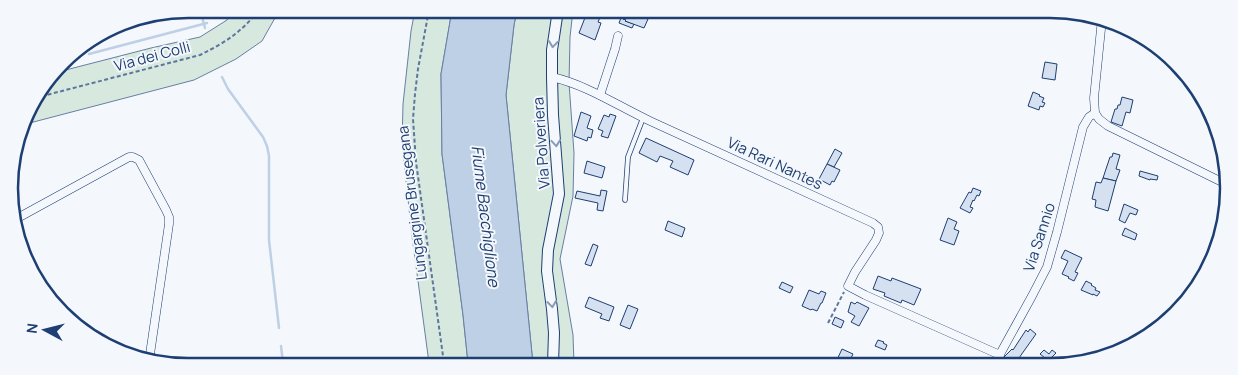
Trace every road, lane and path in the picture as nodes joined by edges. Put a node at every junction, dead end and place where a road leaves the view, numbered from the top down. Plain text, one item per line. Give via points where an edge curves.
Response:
1 (252, 18) edge
2 (428, 18) edge
3 (557, 18) edge
4 (1101, 25) edge
5 (618, 36) dead end
6 (552, 77) junction
7 (600, 95) junction
8 (44, 96) edge
9 (1095, 113) junction
10 (643, 118) junction
11 (1220, 181) edge
12 (625, 200) dead end
13 (20, 217) edge
14 (848, 286) junction
15 (828, 323) dead end
16 (150, 353) edge
17 (1000, 355) junction
18 (443, 358) edge
19 (553, 358) edge
20 (998, 358) edge

1 - 8 path, Via dei Colli via 233,37 200,55
2 - 18 path, Lungargine Brusegana via 414,94 413,120
3 -> 6 street, Via Polveriera
4 - 9 street
5 - 7 street
6 - 7 street, Via Rari Nantes
6 -> 19 street, Via Polveriera via 559,194 547,271 554,332
7 - 10 street, Via Rari Nantes
9 - 11 street via 1108,126
9 - 17 street, Via Sannio via 1083,128 1047,267
10 - 12 lane via 628,157
10 - 14 street, Via Rari Nantes via 878,227 876,240
13 - 16 street via 129,157 139,160 169,217
14 - 15 path
14 - 17 street
17 - 20 street, Via Sannio

